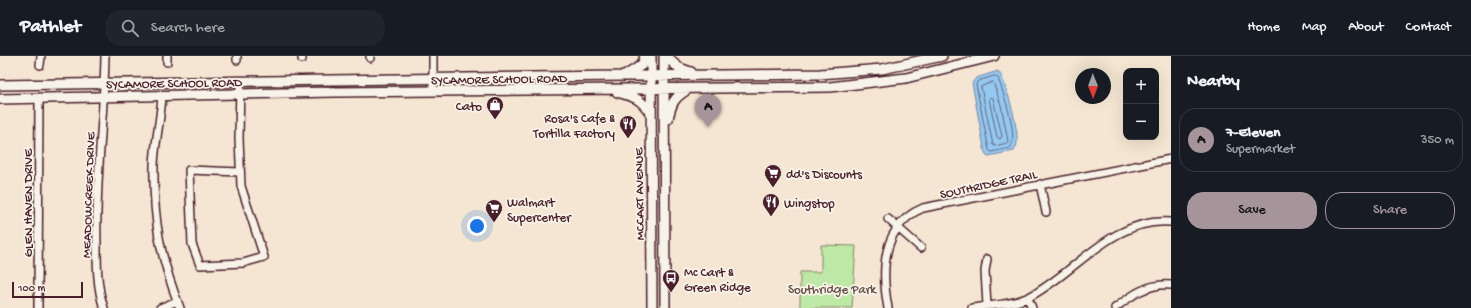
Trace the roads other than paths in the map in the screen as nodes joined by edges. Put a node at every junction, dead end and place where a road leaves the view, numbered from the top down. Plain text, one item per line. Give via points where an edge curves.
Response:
1 (41, 56) edge
2 (105, 56) edge
3 (433, 56) edge
4 (645, 56) edge
5 (651, 56) edge
6 (664, 56) edge
7 (668, 56) edge
8 (942, 56) edge
9 (994, 56) edge
10 (40, 65) dead end
11 (903, 65) junction
12 (651, 75) junction
13 (664, 75) junction
14 (706, 75) junction
15 (768, 75) junction
16 (624, 76) junction
17 (531, 77) junction
18 (433, 78) junction
19 (906, 78) junction
20 (350, 79) junction
21 (240, 81) junction
22 (105, 83) junction
23 (0, 85) edge
24 (651, 88) junction
25 (768, 88) junction
26 (608, 89) junction
27 (664, 89) junction
28 (688, 89) junction
29 (531, 91) junction
30 (350, 92) junction
31 (433, 92) junction
32 (240, 94) junction
33 (162, 95) junction
34 (105, 97) junction
35 (0, 98) edge
36 (39, 98) junction
37 (651, 114) junction
38 (664, 132) junction
39 (1171, 159) edge
40 (240, 172) junction
41 (1040, 184) junction
42 (651, 206) junction
43 (1046, 212) dead end
44 (888, 219) dead end
45 (1171, 222) edge
46 (897, 227) junction
47 (652, 231) junction
48 (666, 232) junction
49 (921, 248) dead end
50 (666, 254) junction
51 (987, 259) dead end
52 (1171, 285) edge
53 (1028, 298) junction
54 (179, 305) edge
55 (987, 306) junction
56 (38, 308) edge
57 (104, 308) edge
58 (160, 308) edge
59 (652, 308) edge
60 (665, 308) edge
61 (888, 308) edge
62 (972, 308) edge
63 (1032, 308) edge
64 (1115, 308) edge

1 - 10 street
2 - 22 street, MEADOWCREEK DRIVE
3 - 18 street
4 - 16 main road via 642,65
5 - 12 main road, MCCART AVENUE
6 - 13 main road, MCCART AVENUE
7 - 14 main road via 682,70
8 - 11 main road, SYCAMORE SCHOOL ROAD
9 - 19 main road, SYCAMORE SCHOOL ROAD
11 - 15 main road, SYCAMORE SCHOOL ROAD via 840,73
11 - 19 main road
12 - 13 main road, SYCAMORE SCHOOL ROAD
12 - 16 main road, SYCAMORE SCHOOL ROAD
12 - 24 main road, MCCART AVENUE
13 - 14 main road, SYCAMORE SCHOOL ROAD
13 - 27 main road, MCCART AVENUE
14 - 15 main road, SYCAMORE SCHOOL ROAD
15 - 25 main road
16 - 17 main road, SYCAMORE SCHOOL ROAD
17 - 18 main road, SYCAMORE SCHOOL ROAD
17 - 29 main road
18 - 20 main road, SYCAMORE SCHOOL ROAD
18 - 31 street
19 - 25 main road, SYCAMORE SCHOOL ROAD via 849,86
20 - 21 main road, SYCAMORE SCHOOL ROAD
20 - 30 main road
21 - 22 main road, SYCAMORE SCHOOL ROAD
21 - 32 street
22 - 23 main road, SYCAMORE SCHOOL ROAD
22 - 34 street, MEADOWCREEK DRIVE
24 - 26 main road, SYCAMORE SCHOOL ROAD
24 - 27 main road, SYCAMORE SCHOOL ROAD
24 - 37 main road, MCCART AVENUE
25 - 28 main road, SYCAMORE SCHOOL ROAD
26 - 29 main road, SYCAMORE SCHOOL ROAD
26 - 37 main road via 635,96
27 - 28 main road, SYCAMORE SCHOOL ROAD
27 - 38 main road, MCCART AVENUE
28 - 38 main road via 672,102
29 - 31 main road, SYCAMORE SCHOOL ROAD
30 - 31 main road, SYCAMORE SCHOOL ROAD
30 - 32 main road, SYCAMORE SCHOOL ROAD
32 - 33 main road, SYCAMORE SCHOOL ROAD
32 - 40 street
33 - 34 main road, SYCAMORE SCHOOL ROAD
33 - 54 street via 154,165 156,228 162,257
34 - 36 main road, SYCAMORE SCHOOL ROAD
34 - 57 street, MEADOWCREEK DRIVE via 98,154 96,232 97,269
35 - 36 main road, SYCAMORE SCHOOL ROAD
36 - 56 street, GLEN HAVEN DRIVE
37 - 42 main road, MCCART AVENUE
38 - 48 main road, MCCART AVENUE
39 - 41 street, SOUTHRIDGE TRAIL
40 - 40 street via 247,207 264,257 242,263 200,265 192,244 189,170
41 - 43 street
41 - 46 street, SOUTHRIDGE TRAIL via 923,208 910,214
42 - 47 main road, MCCART AVENUE
42 - 48 main road via 657,214 659,227
44 - 46 street
45 - 53 street via 1154,223 1123,232
46 - 49 street
46 - 61 street, SOUTHRIDGE TRAIL via 888,249 885,289
47 - 50 main road via 658,234 661,248
47 - 59 main road, MCCART AVENUE
48 - 50 main road, MCCART AVENUE
50 - 60 main road, MCCART AVENUE
51 - 55 street
52 - 64 street via 1142,290
53 - 55 street
53 - 63 street
54 - 58 street
55 - 62 street

